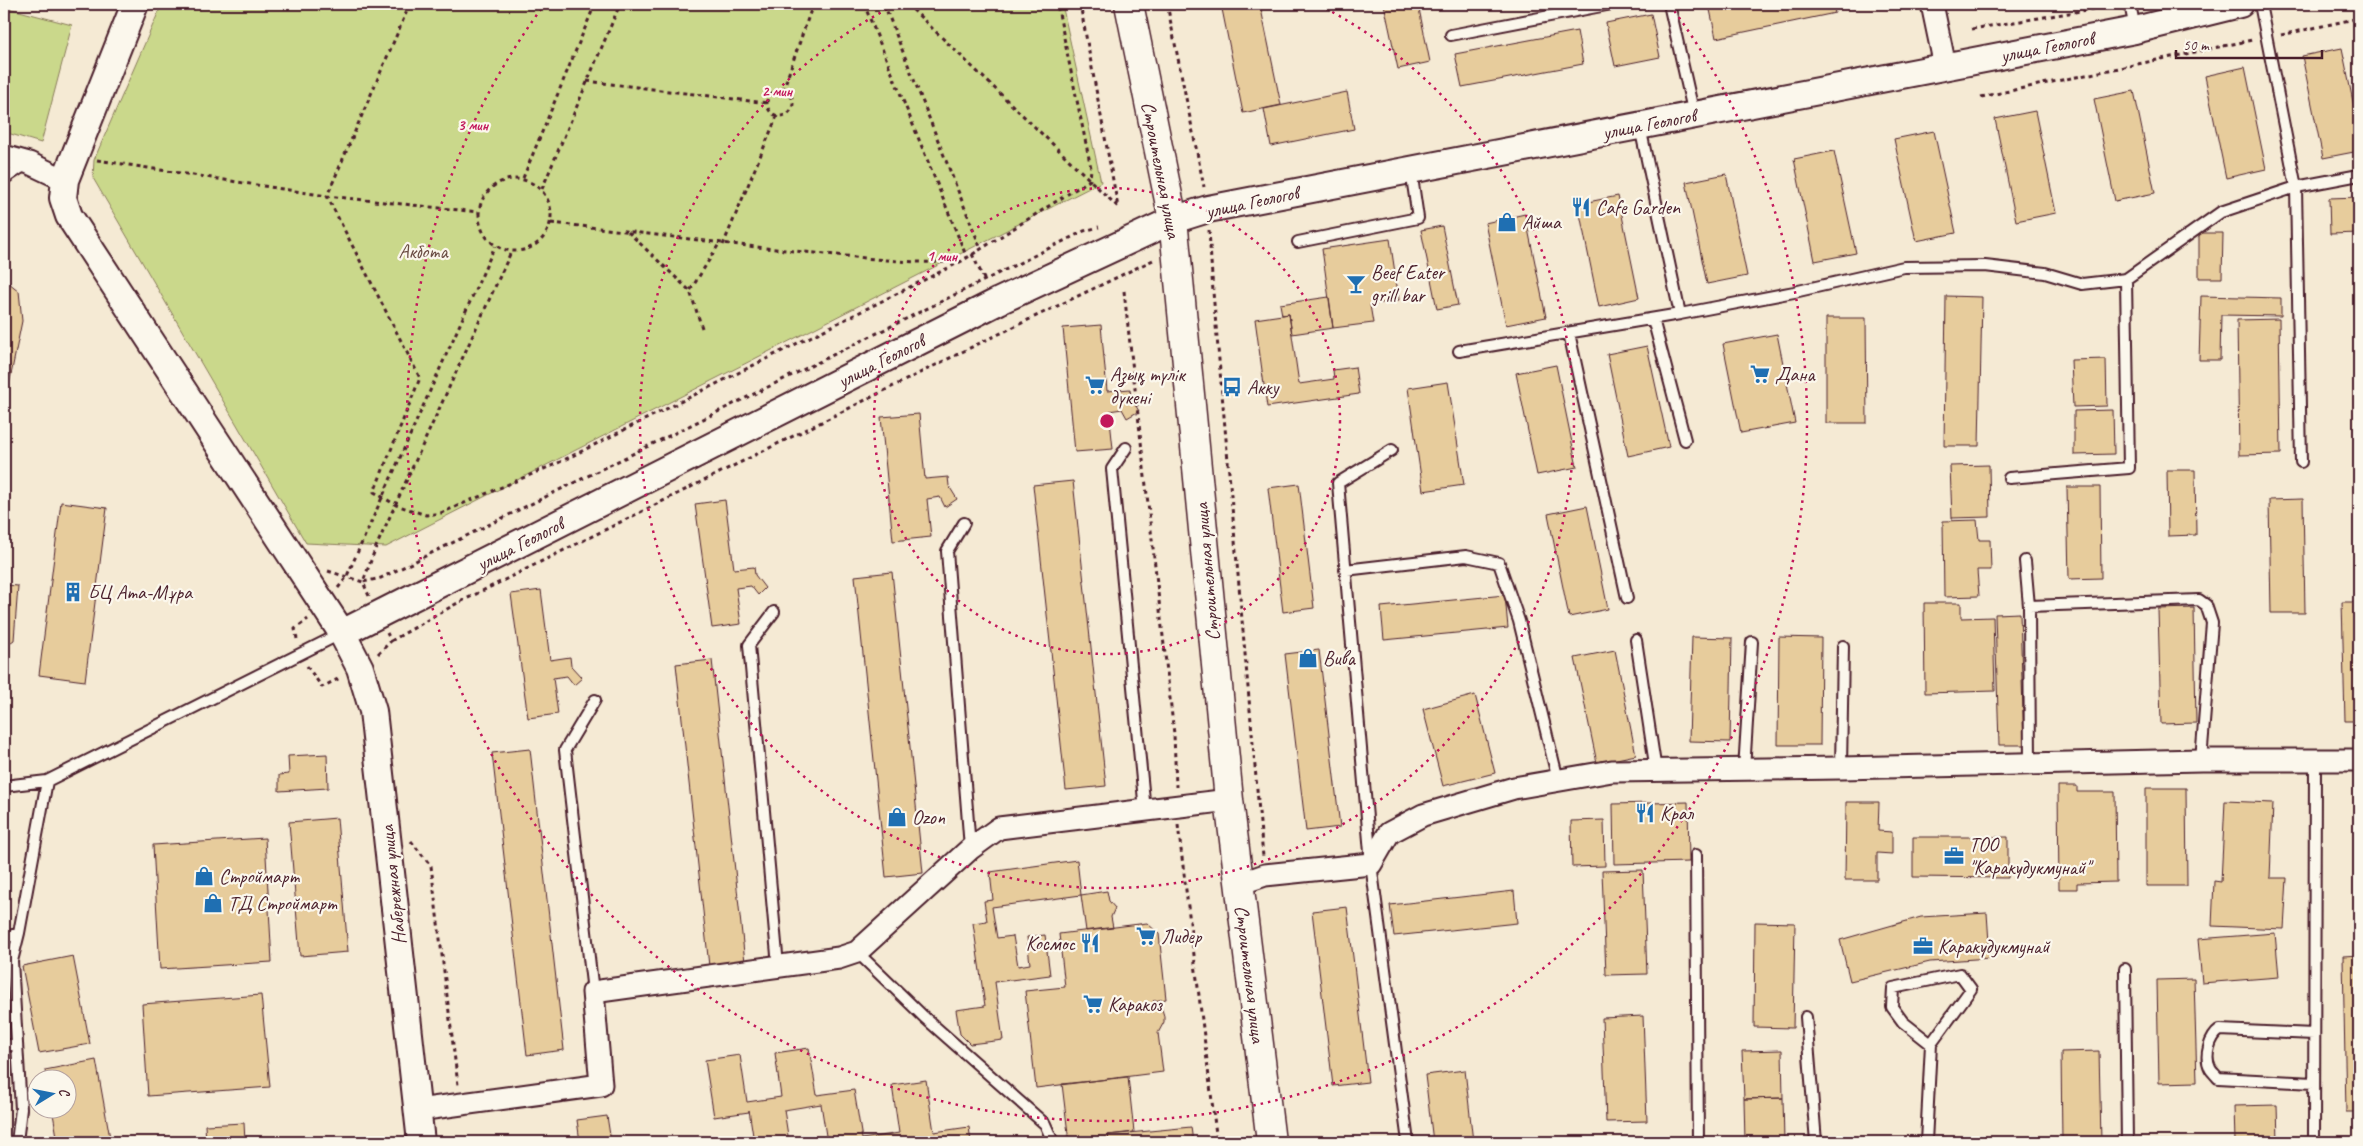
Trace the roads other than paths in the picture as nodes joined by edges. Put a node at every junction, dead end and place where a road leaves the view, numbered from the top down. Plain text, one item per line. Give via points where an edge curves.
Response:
1 (134, 4) edge
2 (1129, 4) edge
3 (1612, 4) edge
4 (1669, 4) edge
5 (1932, 4) edge
6 (2130, 4) edge
7 (2240, 4) edge
8 (2260, 4) edge
9 (2135, 30) junction
10 (1451, 35) dead end
11 (1945, 66) junction
12 (1694, 115) junction
13 (1640, 126) junction
14 (4, 156) edge
15 (29, 163) junction
16 (1411, 170) junction
17 (2359, 175) edge
18 (4, 179) edge
19 (65, 180) junction
20 (2296, 187) junction
21 (1173, 220) junction
22 (1298, 242) dead end
23 (2126, 279) junction
24 (1680, 314) junction
25 (1653, 319) junction
26 (1569, 333) junction
27 (1458, 351) dead end
28 (1686, 440) dead end
29 (1126, 448) dead end
30 (1392, 450) dead end
31 (2301, 462) dead end
32 (2009, 478) dead end
33 (964, 523) dead end
34 (2025, 560) dead end
35 (1345, 570) junction
36 (1627, 598) dead end
37 (2029, 606) junction
38 (774, 612) dead end
39 (342, 633) junction
40 (1636, 640) dead end
41 (1752, 642) dead end
42 (1842, 646) dead end
43 (595, 700) dead end
44 (2200, 760) junction
45 (2315, 760) junction
46 (2359, 760) edge
47 (2030, 765) junction
48 (1841, 768) junction
49 (1744, 770) junction
50 (1656, 771) junction
51 (1558, 780) junction
52 (47, 781) junction
53 (4, 786) edge
54 (1229, 800) junction
55 (1145, 811) junction
56 (970, 849) junction
57 (1696, 856) dead end
58 (1371, 864) junction
59 (1238, 884) junction
60 (19, 933) junction
61 (4, 938) edge
62 (857, 952) junction
63 (778, 966) junction
64 (2125, 969) dead end
65 (593, 992) junction
66 (1806, 1016) dead end
67 (2314, 1034) junction
68 (17, 1044) junction
69 (1931, 1044) junction
70 (4, 1046) edge
71 (2314, 1084) junction
72 (418, 1110) junction
73 (17, 1142) edge
74 (422, 1142) edge
75 (1052, 1142) edge
76 (1271, 1142) edge
77 (1408, 1142) edge
78 (1698, 1142) edge
79 (1816, 1142) edge
80 (1926, 1142) edge
81 (2127, 1142) edge
82 (2314, 1142) edge

1 - 19 street
2 - 21 main road, Строительная улица
3 - 10 lane
4 - 12 lane
5 - 11 street
6 - 9 lane
7 - 9 street, улица Геологов
8 - 20 lane
9 - 11 street, улица Геологов
11 - 12 street, улица Геологов
12 - 13 street, улица Геологов
13 - 16 street, улица Геологов
13 - 24 lane
14 - 15 street
15 - 18 lane
15 - 19 street
16 - 21 street, улица Геологов via 1208,209
16 - 22 lane via 1418,218
17 - 20 lane
19 - 39 street, Набережная улица via 63,198 69,216
20 - 23 lane via 2221,212
20 - 31 lane
21 - 39 street, улица Геологов via 1000,301
21 - 54 main road, Строительная улица
23 - 24 lane via 2082,284 2045,273 1985,266 1904,267
23 - 32 lane via 2129,468
24 - 25 lane
25 - 26 lane
25 - 28 lane
26 - 27 lane
26 - 36 lane
29 - 55 lane via 1112,469
30 - 35 lane via 1338,483
33 - 56 lane via 947,551
34 - 37 lane
35 - 51 lane via 1466,556 1499,563 1518,621
35 - 58 lane
37 - 44 lane via 2199,600 2206,605 2212,622
37 - 47 lane
38 - 63 lane via 750,645
39 - 52 lane
39 - 72 street, Набережная улица via 360,668 373,711
40 - 50 lane
41 - 49 lane
42 - 48 lane
43 - 65 lane via 565,750
44 - 45 street
44 - 47 street
45 - 46 street
45 - 67 lane
47 - 48 street
48 - 49 street
49 - 50 street
50 - 51 street via 1612,771
51 - 58 street via 1514,788 1424,815 1389,833
52 - 53 lane
52 - 60 lane
54 - 55 street
54 - 59 main road, Строительная улица
55 - 56 street via 1000,828
56 - 62 street
57 - 78 lane
58 - 59 street via 1265,875
58 - 77 lane
59 - 76 main road, Строительная улица
60 - 61 lane
60 - 68 lane via 12,961
62 - 63 street via 839,958
62 - 75 lane via 1046,1124
63 - 65 street
64 - 81 lane
65 - 72 street via 600,1085
66 - 79 lane
67 - 71 lane
67 - 71 lane via 2220,1030 2212,1036 2209,1045 2209,1068 2218,1078
68 - 70 lane
68 - 73 lane via 21,1109
69 - 69 lane via 1972,989 1960,974 1893,988 1892,1007 1903,1022
69 - 80 lane
71 - 82 lane
72 - 74 street, Набережная улица

